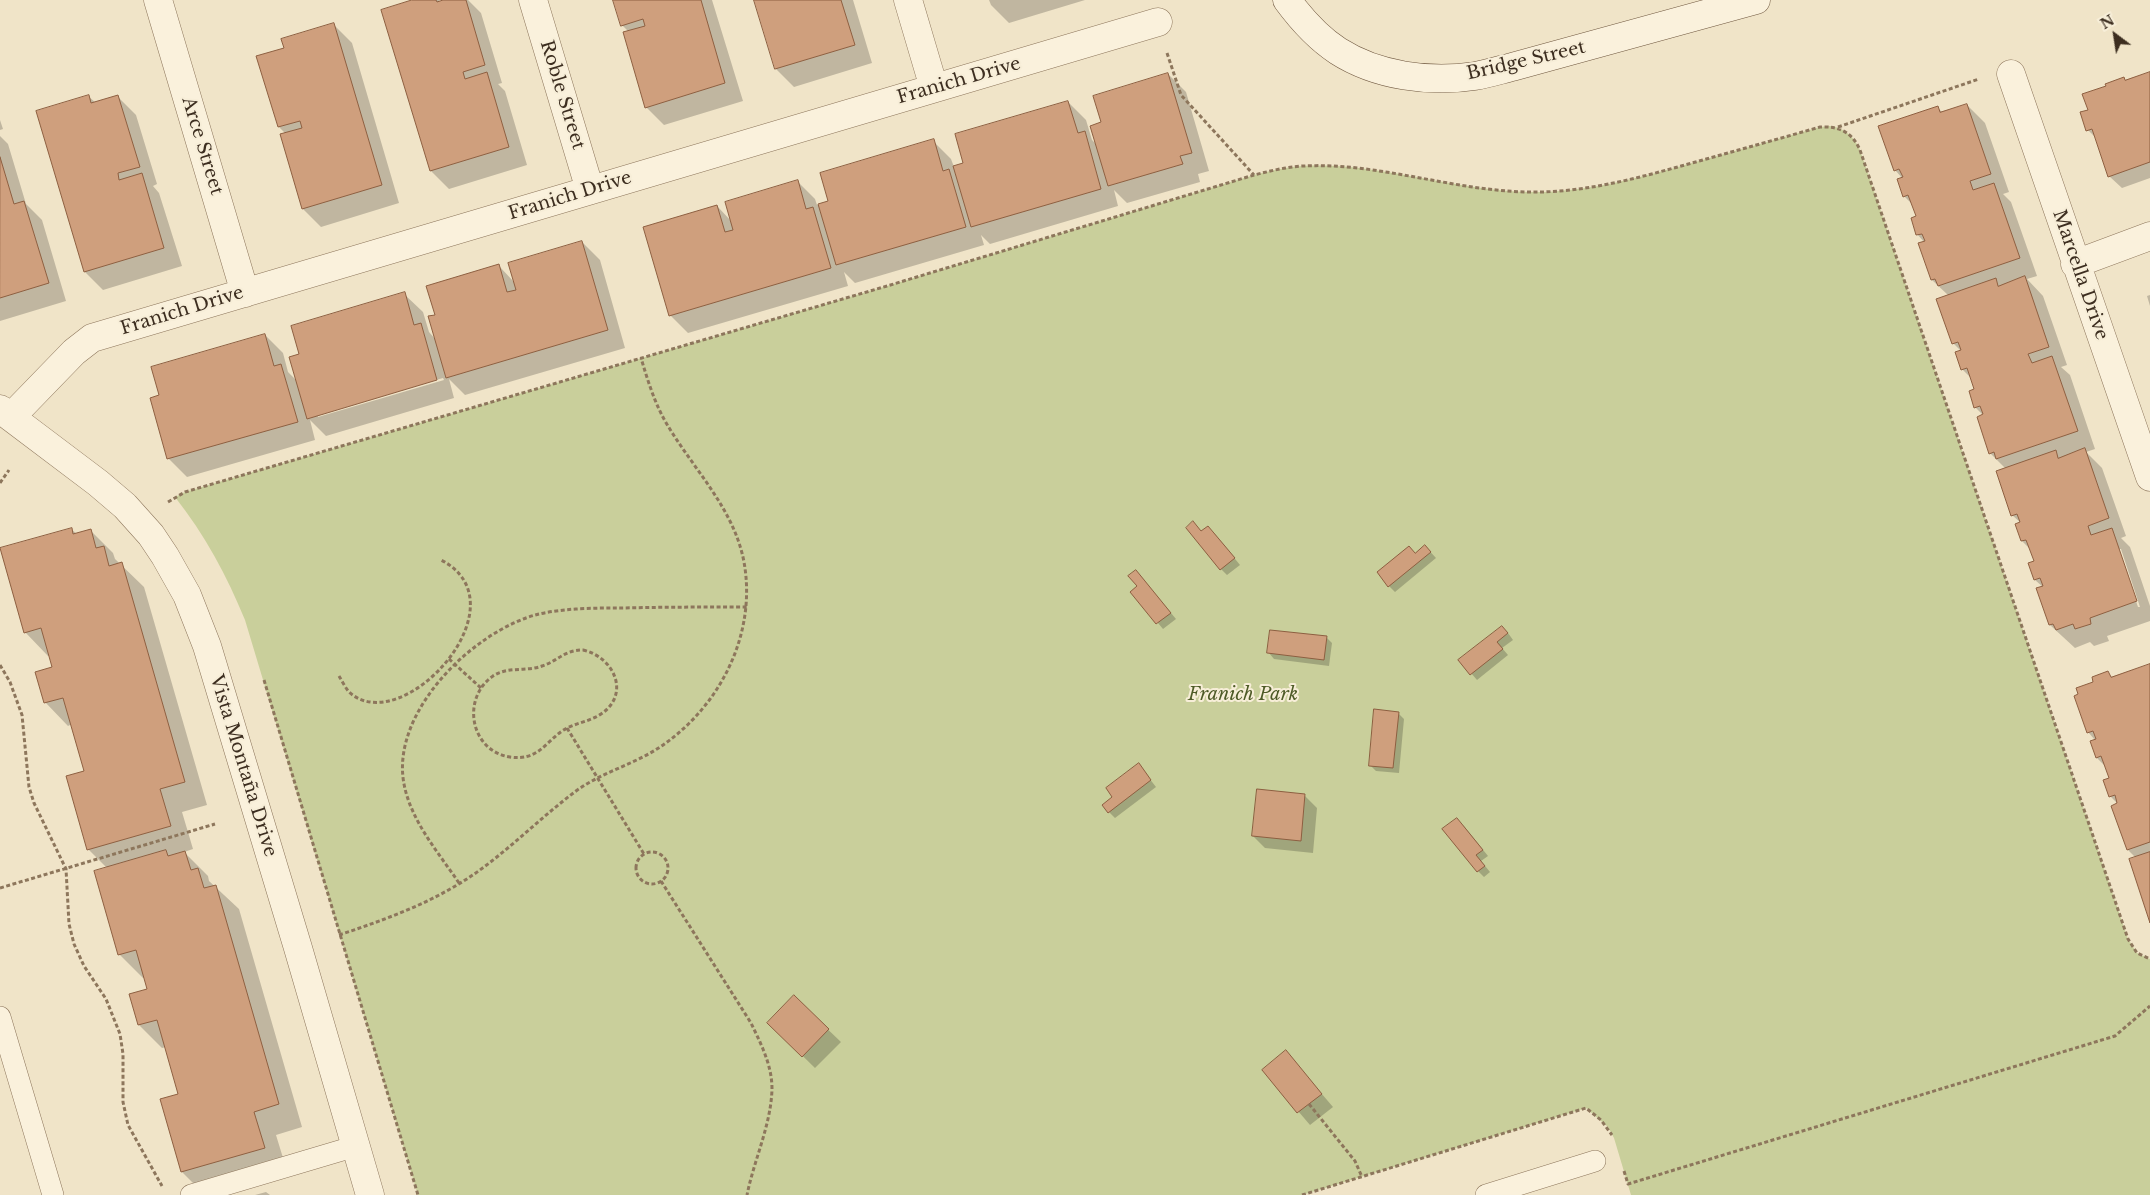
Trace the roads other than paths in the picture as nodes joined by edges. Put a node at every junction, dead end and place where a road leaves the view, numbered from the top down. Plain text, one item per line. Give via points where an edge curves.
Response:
1 (158, 0) edge
2 (534, 0) edge
3 (908, 0) edge
4 (1286, 0) edge
5 (1756, 0) edge
6 (1158, 22) road end
7 (2011, 74) road end
8 (934, 88) junction
9 (590, 190) junction
10 (2150, 236) edge
11 (2075, 264) junction
12 (245, 292) junction
13 (6, 413) edge
14 (2150, 477) edge
15 (0, 1018) edge
16 (356, 1146) junction
17 (1595, 1161) dead end
18 (53, 1195) edge
19 (191, 1195) edge
20 (370, 1195) edge
21 (1486, 1195) edge

1 - 12 street, Arce Street
2 - 9 street, Roble Street
3 - 8 street
4 - 5 street, Bridge Street via 1316,33 1338,51 1359,62 1411,76 1442,78 1475,76 1512,67
6 - 8 street, Franich Drive
7 - 11 street, Marcella Drive
8 - 9 street, Franich Drive
9 - 12 street, Franich Drive
10 - 11 street
11 - 14 street, Marcella Drive
12 - 13 street, Franich Drive via 92,338
13 - 16 street, Vista Montaña Drive via 125,506 151,535 187,595 210,655
15 - 18 lane
16 - 19 lane
16 - 20 street, Vista Montaña Drive
17 - 21 lane

